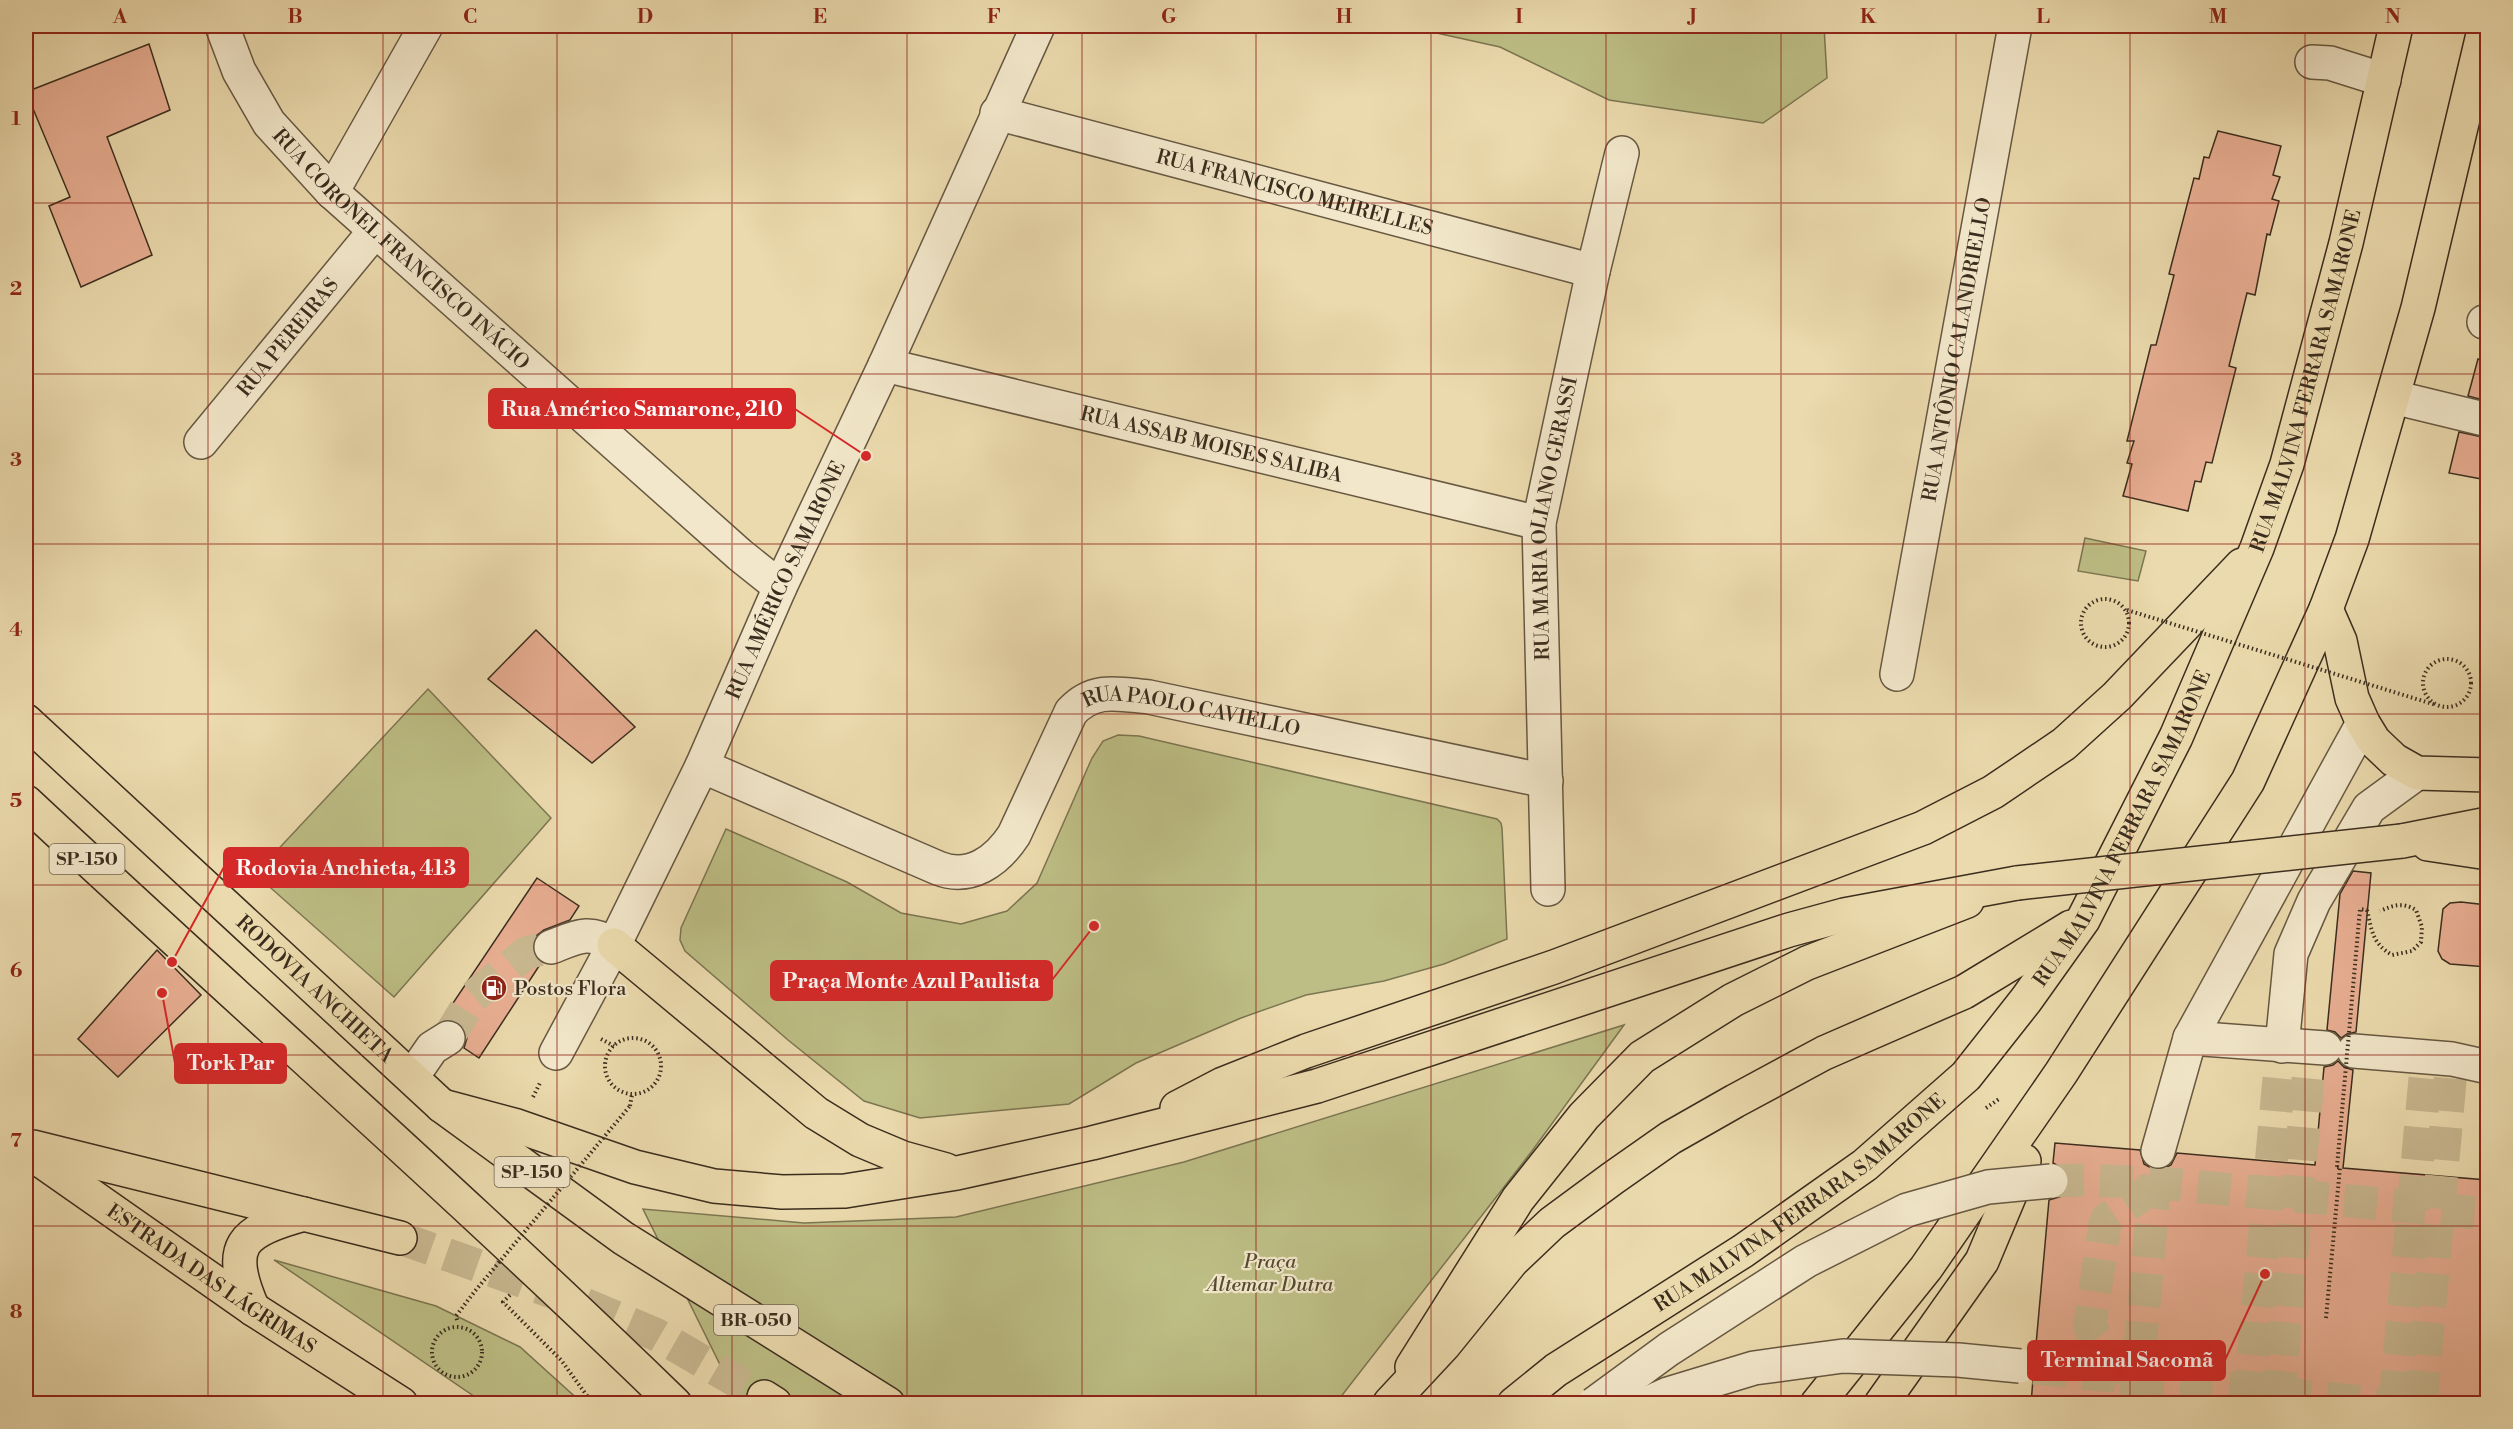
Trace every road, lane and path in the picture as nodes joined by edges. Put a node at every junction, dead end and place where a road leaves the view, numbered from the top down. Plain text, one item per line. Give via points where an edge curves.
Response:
1 (222, 26) edge
2 (426, 26) edge
3 (1038, 26) edge
4 (2015, 26) edge
5 (2396, 26) edge
6 (2485, 26) edge
7 (2312, 63) dead end
8 (2384, 80) junction
9 (997, 113) junction
10 (1622, 153) dead end
11 (333, 192) junction
12 (374, 231) junction
13 (1593, 271) junction
14 (885, 365) junction
15 (2393, 396) junction
16 (2487, 420) edge
17 (201, 442) dead end
18 (1539, 523) junction
19 (2257, 548) junction
20 (780, 587) junction
21 (2326, 609) junction
22 (2127, 610) junction
23 (1897, 674) dead end
24 (2436, 705) junction
25 (26, 721) edge
26 (2363, 723) junction
27 (702, 766) junction
28 (2417, 773) junction
29 (2487, 775) edge
30 (1546, 781) junction
31 (26, 802) edge
32 (2487, 824) edge
33 (2403, 840) junction
34 (2487, 853) edge
35 (2017, 883) junction
36 (1548, 889) dead end
37 (2379, 910) dead end
38 (2083, 920) junction
39 (614, 945) junction
40 (552, 947) tunnel mouth
41 (448, 1038) tunnel mouth
42 (2190, 1038) junction
43 (2282, 1046) junction
44 (556, 1053) joint
45 (2487, 1066) edge
46 (2061, 1073) junction
47 (412, 1077) junction
48 (632, 1094) junction
49 (442, 1106) junction
50 (517, 1126) junction
51 (1127, 1134) junction
52 (26, 1146) edge
53 (26, 1150) edge
54 (2158, 1151) tunnel mouth
55 (957, 1173) junction
56 (2051, 1181) tunnel mouth
57 (304, 1214) junction
58 (400, 1238) tunnel mouth
59 (623, 1238) joint
60 (542, 1275) junction
61 (253, 1309) junction
62 (2326, 1318) dead end
63 (458, 1327) junction
64 (2027, 1367) tunnel mouth
65 (1390, 1403) edge
66 (401, 1404) edge
67 (593, 1404) edge
68 (642, 1404) edge
69 (675, 1404) edge
70 (888, 1404) edge
71 (1514, 1404) edge
72 (1594, 1404) edge
73 (1646, 1404) edge
74 (1817, 1404) edge
75 (1881, 1404) edge

1 - 11 street, RUA CORONEL FRANCISCO INÁCIO via 239,71 269,123
2 - 11 street
3 - 9 street, RUA AMÉRICO SAMARONE
4 - 23 street, RUA ANTÔNIO CALANDRIELLO
5 - 8 main road, RUA MALVINA FERRARA SAMARONE
6 - 15 main road via 2418,308
7 - 8 street via 2330,63
8 - 19 main road, RUA MALVINA FERRARA SAMARONE via 2328,315 2287,464
9 - 13 street, RUA FRANCISCO MEIRELLES
9 - 14 street, RUA AMÉRICO SAMARONE
10 - 13 street, RUA MARIA OLIANO GERASSI
11 - 12 street, RUA CORONEL FRANCISCO INÁCIO
12 - 17 street, RUA PEREIRAS
12 - 20 street, RUA CORONEL FRANCISCO INÁCIO
13 - 18 street, RUA MARIA OLIANO GERASSI
14 - 18 street, RUA ASSAB MOISES SALIBA
14 - 20 street, RUA AMÉRICO SAMARONE
15 - 16 street
15 - 21 main road via 2352,540
18 - 30 street, RUA MARIA OLIANO GERASSI
19 - 38 main road, RUA MALVINA FERRARA SAMARONE via 2176,737
19 - 51 main road via 2125,689 2064,744 1993,792 1923,828 1554,968 1306,1051 1223,1084
20 - 27 street, RUA AMÉRICO SAMARONE
21 - 26 main road via 2340,641 2352,698
21 - 46 main road via 2248,781
22 - 22 path via 2107,598 2092,602 2082,614 2085,637 2107,647 2122,641 2130,627
22 - 24 path, bridge
24 - 24 path via 2451,707 2469,693 2472,685 2468,670 2456,659 2439,659 2426,669 2424,693
25 - 47 main road, RODOVIA ANCHIETA / SP-150
26 - 28 main road via 2374,741 2394,760
26 - 42 street
27 - 30 street, RUA PAOLO CAVIELLO via 938,868 958,873 974,870 1002,853 1071,712 1080,702 1102,693 1149,698
27 - 39 street, RUA AMÉRICO SAMARONE
28 - 29 main road
28 - 43 street via 2369,808 2314,901 2291,954
30 - 36 street, RUA MARIA OLIANO GERASSI
31 - 60 main road, SP-150
32 - 33 main road
33 - 34 main road
33 - 35 main road, bridge
35 - 51 main road via 1844,915 1789,930 1317,1086
35 - 65 main road via 1807,963 1733,1000 1642,1057 1584,1116 1518,1199
37 - 62 path, bridge via 2397,904 2416,910 2422,927 2421,942 2412,951 2392,955 2380,947 2367,910 2360,909
38 - 65 main road via 1964,992 1824,1053 1670,1138 1552,1223 1512,1261 1444,1345
38 - 71 main road, RUA MALVINA FERRARA SAMARONE via 1966,1076 1865,1166 1743,1251 1556,1371
39 - 40 street via 586,934
39 - 44 street, RUA AMÉRICO SAMARONE
39 - 55 main road via 816,1113 860,1140 903,1158
41 - 47 street via 432,1048
42 - 43 street
42 - 54 street
43 - 45 street via 2452,1059
44 - 50 path
46 - 74 main road via 1926,1268
46 - 75 main road via 1982,1261
47 - 49 main road, RODOVIA ANCHIETA / SP-150
48 - 48 path via 650,1089 660,1075 655,1049 640,1039 614,1046 606,1063 609,1081 615,1088
48 - 63 path, bridge via 630,1106 456,1316
49 - 50 main road
49 - 59 main road, RODOVIA ANCHIETA / SP-150
50 - 55 main road via 635,1167 714,1186 782,1192 845,1191
51 - 55 main road
52 - 57 main road
53 - 61 main road, ESTRADA DAS LÁGRIMAS
56 - 72 street, bridge via 1988,1187 1907,1210 1806,1261 1669,1349
57 - 58 main road
57 - 61 main road via 269,1224 253,1233 242,1248 238,1264 241,1282
59 - 70 main road, BR-050
60 - 67 path via 503,1302 561,1360
60 - 68 main road
60 - 69 main road
61 - 66 main road, ESTRADA DAS LÁGRIMAS
63 - 63 path via 474,1334 482,1349 478,1365 456,1377 442,1371 432,1352 437,1337
64 - 73 street, bridge via 1843,1356 1754,1368

